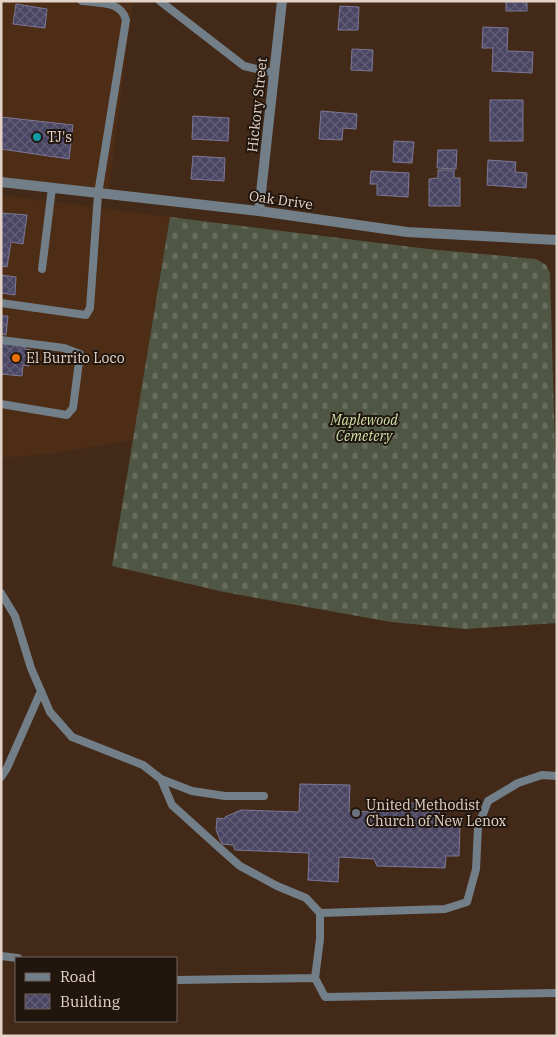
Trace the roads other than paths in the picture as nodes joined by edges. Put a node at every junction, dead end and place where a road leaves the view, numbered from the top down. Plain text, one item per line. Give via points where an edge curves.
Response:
1 (82, 1) edge
2 (160, 1) edge
3 (282, 1) edge
4 (274, 73) junction
5 (1, 182) edge
6 (52, 188) junction
7 (98, 194) junction
8 (259, 211) junction
9 (557, 240) edge
10 (42, 270) dead end
11 (1, 303) edge
12 (1, 340) edge
13 (1, 404) edge
14 (1, 593) edge
15 (41, 691) junction
16 (557, 776) edge
17 (1, 777) edge
18 (162, 779) junction
19 (264, 796) dead end
20 (320, 913) junction
21 (1, 956) edge
22 (15, 958) edge
23 (315, 978) junction
24 (178, 980) edge
25 (557, 993) edge

1 - 7 lane via 119,8 126,20
2 - 4 lane via 244,66
3 - 4 street, Hickory Street
4 - 8 street, Hickory Street
5 - 6 street, Oak Drive
6 - 7 street, Oak Drive
6 - 10 lane
7 - 8 street, Oak Drive
7 - 11 lane via 90,308 86,315
8 - 9 street, Oak Drive via 406,232
12 - 13 lane via 64,348 80,354 73,408 67,415
14 - 15 lane via 15,616
15 - 17 lane
15 - 18 lane via 50,712 72,737 144,765
16 - 20 lane via 542,774 518,783 488,801 478,828 476,869 467,902 446,909
18 - 19 lane via 192,790 225,796
18 - 20 lane via 172,805 240,866 306,898
20 - 23 lane
21 - 22 lane
23 - 24 lane
23 - 25 lane via 325,997

